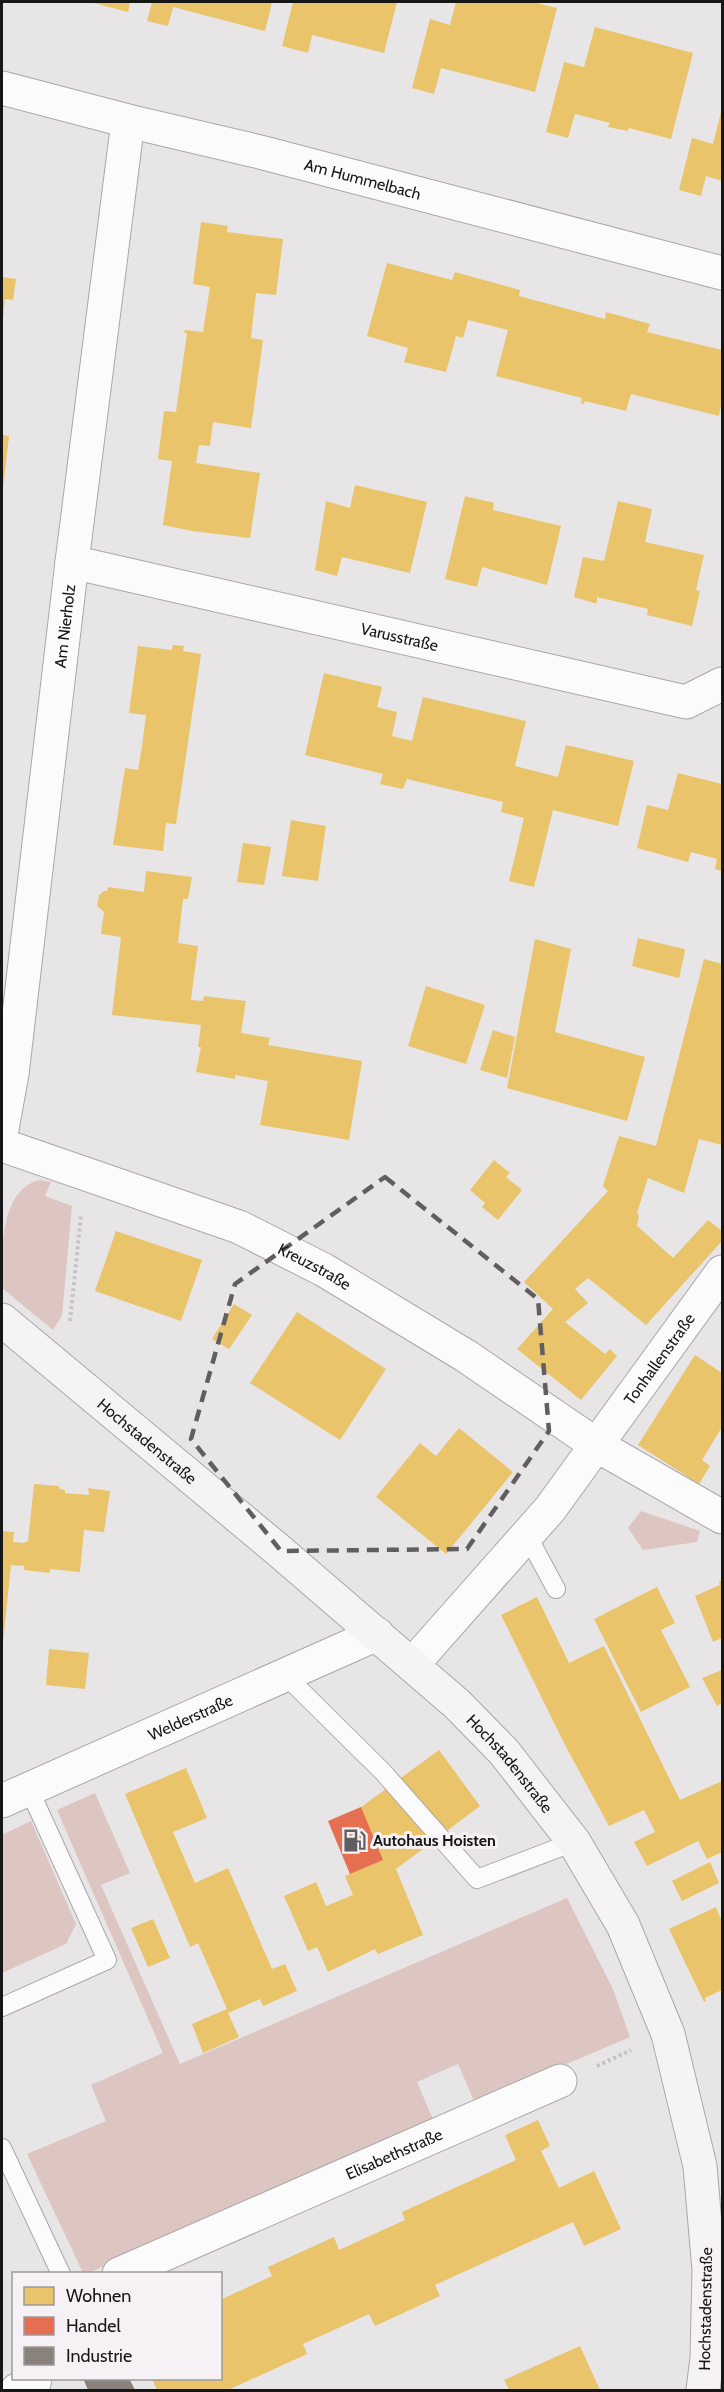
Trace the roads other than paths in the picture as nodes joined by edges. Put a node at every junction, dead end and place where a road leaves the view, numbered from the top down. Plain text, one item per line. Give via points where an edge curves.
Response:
1 (2, 88) edge
2 (128, 121) junction
3 (723, 273) edge
4 (72, 562) junction
5 (723, 684) edge
6 (2, 1129) edge
7 (2, 1145) edge
8 (723, 1272) edge
9 (2, 1320) edge
10 (598, 1446) junction
11 (723, 1517) edge
12 (527, 1535) junction
13 (556, 1589) dead end
14 (377, 1634) junction
15 (412, 1665) junction
16 (286, 1676) junction
17 (15, 1795) edge
18 (574, 1842) junction
19 (2, 2007) edge
20 (560, 2081) road end
21 (2, 2148) edge
22 (711, 2171) edge
23 (60, 2272) edge
24 (124, 2272) edge
25 (35, 2380) edge
26 (17, 2391) edge
27 (703, 2391) edge

1 - 2 street, Am Hummelbach
2 - 3 street, Am Hummelbach
2 - 4 street, Am Nierholz
4 - 5 street, Varusstraße via 686,702
4 - 6 street, Am Nierholz via 12,1074
7 - 10 street, Kreuzstraße via 239,1227 324,1270 466,1356
8 - 10 street, Tonhallenstraße
9 - 14 main road, Hochstadenstraße
10 - 11 street, Kreuzstraße
10 - 12 street
12 - 13 lane
12 - 15 street
14 - 15 main road, Hochstadenstraße
14 - 16 street, Welderstraße
15 - 18 main road, Hochstadenstraße via 504,1752
16 - 17 street, Welderstraße
16 - 18 lane via 383,1772 477,1879
17 - 19 lane via 107,1960
18 - 22 main road, Hochstadenstraße via 622,1925 668,2034
20 - 24 street, Elisabethstraße
21 - 23 lane
22 - 27 main road, Hochstadenstraße
25 - 26 street

